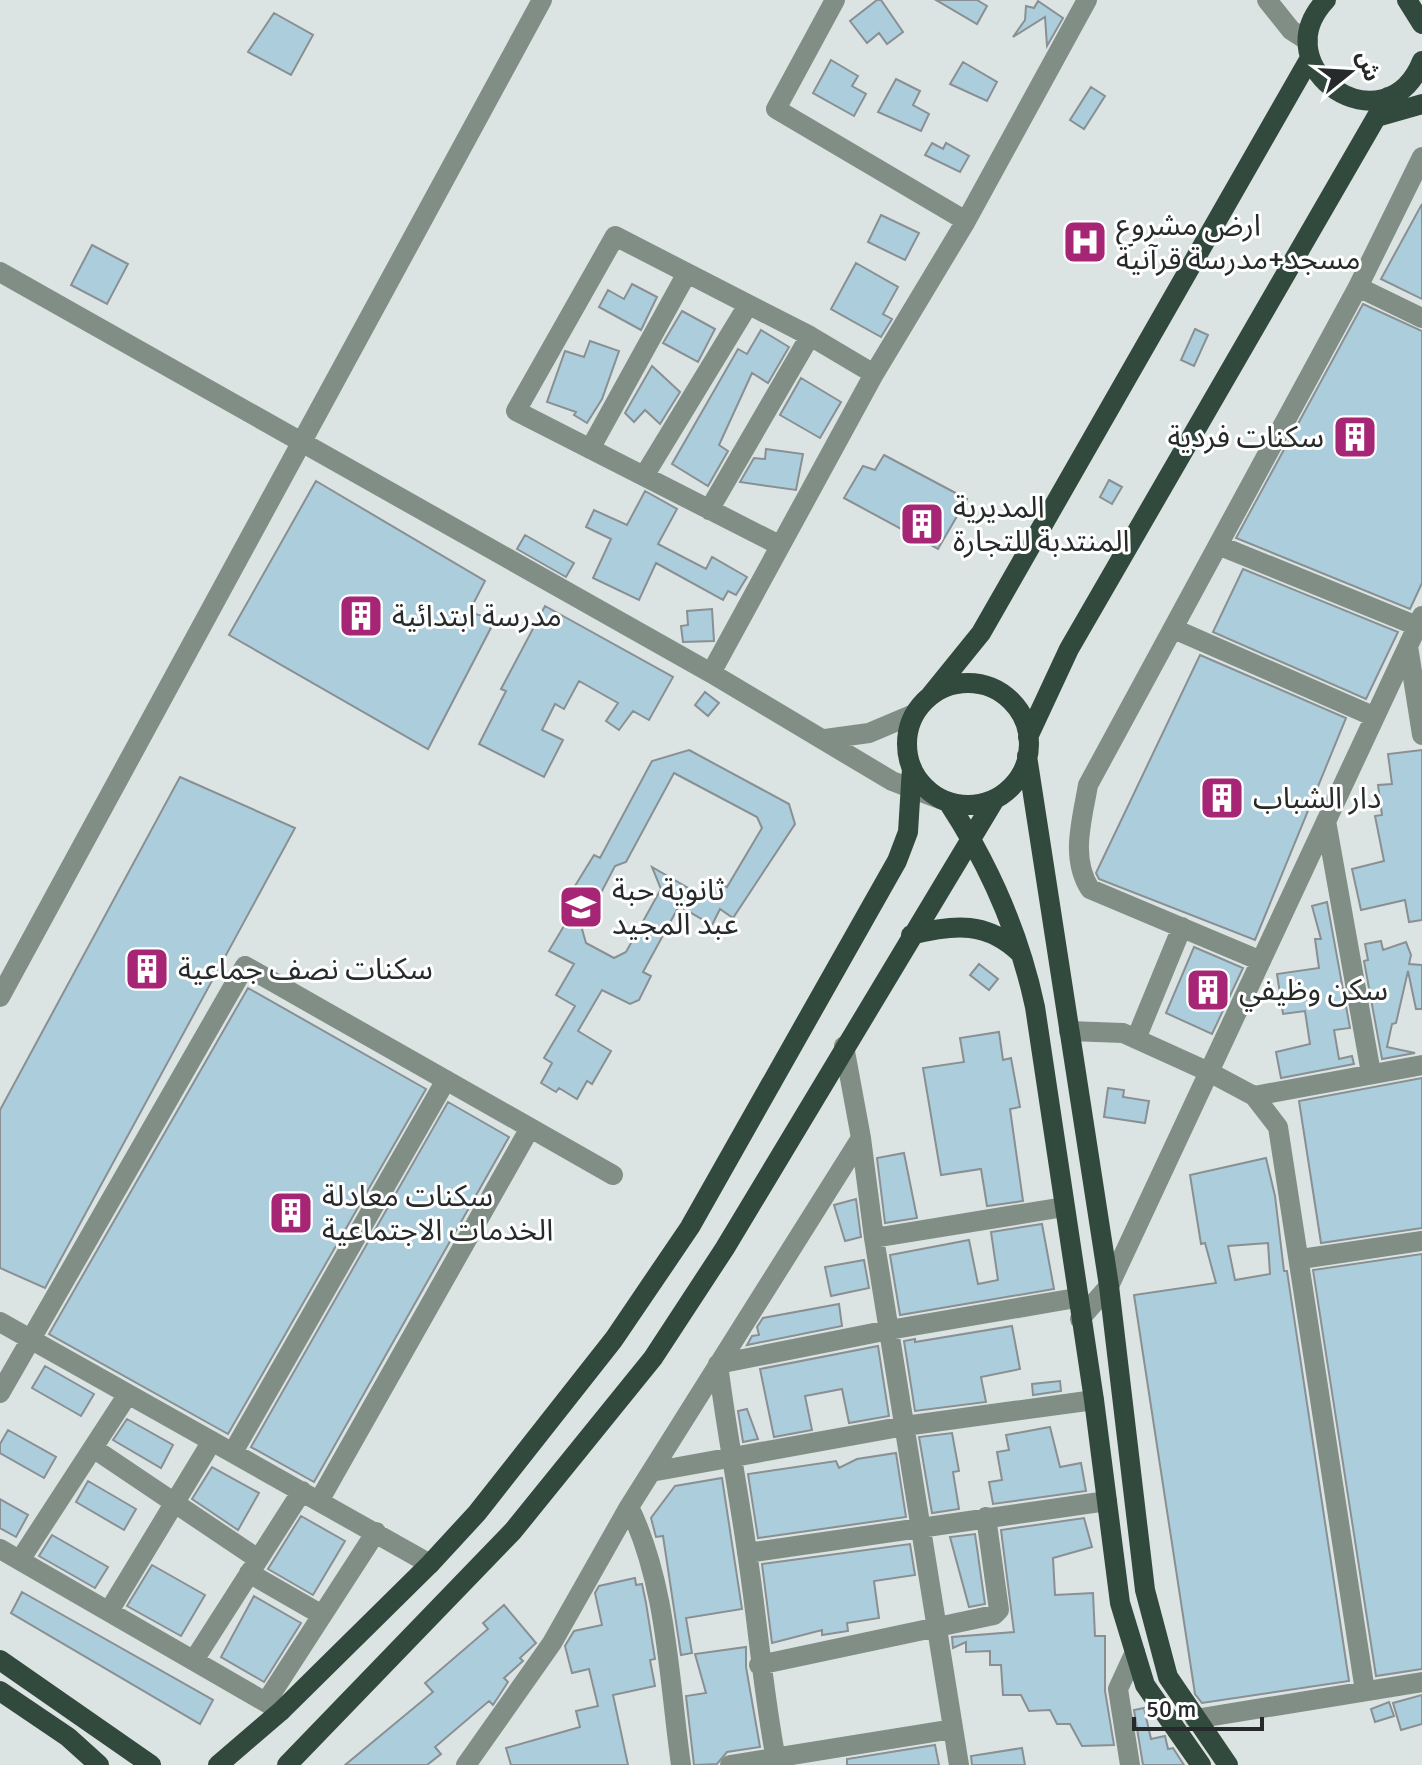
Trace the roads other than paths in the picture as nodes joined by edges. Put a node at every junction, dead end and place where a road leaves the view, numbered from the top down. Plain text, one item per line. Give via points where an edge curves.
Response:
1 (542, 0) edge
2 (835, 0) edge
3 (1267, 0) edge
4 (1326, 0) edge
5 (1407, 0) edge
6 (1081, 2) edge
7 (1422, 24) edge
8 (1309, 49) junction
9 (1422, 61) edge
10 (1417, 83) edge
11 (1388, 97) junction
12 (1422, 104) edge
13 (1377, 117) junction
14 (1422, 157) edge
15 (966, 221) junction
16 (0, 272) edge
17 (687, 273) junction
18 (1358, 287) junction
19 (748, 305) junction
20 (1422, 318) edge
21 (810, 336) junction
22 (874, 374) junction
23 (303, 443) junction
24 (590, 449) junction
25 (644, 476) junction
26 (709, 510) junction
27 (779, 545) junction
28 (1218, 545) junction
29 (1420, 621) edge
30 (1174, 629) junction
31 (1408, 646) junction
32 (711, 673) junction
33 (930, 696) junction
34 (914, 714) junction
35 (1375, 717) junction
36 (1422, 735) edge
37 (825, 739) junction
38 (1028, 746) junction
39 (912, 768) junction
40 (911, 791) junction
41 (995, 799) junction
42 (945, 801) junction
43 (1326, 821) junction
44 (971, 838) junction
45 (1182, 927) junction
46 (911, 935) junction
47 (1024, 957) junction
48 (1261, 961) junction
49 (0, 997) edge
50 (1069, 1031) junction
51 (1136, 1039) junction
52 (844, 1046) junction
53 (1422, 1065) edge
54 (1209, 1072) junction
55 (1371, 1073) junction
56 (446, 1080) junction
57 (1254, 1096) junction
58 (530, 1128) junction
59 (861, 1138) junction
60 (613, 1175) dead end
61 (1064, 1207) junction
62 (874, 1238) junction
63 (1422, 1241) edge
64 (1301, 1259) junction
65 (1109, 1286) junction
66 (1076, 1298) junction
67 (1080, 1319) junction
68 (0, 1322) edge
69 (889, 1330) junction
70 (33, 1340) junction
71 (718, 1364) junction
72 (0, 1393) edge
73 (128, 1394) junction
74 (1094, 1400) junction
75 (905, 1426) junction
76 (212, 1441) junction
77 (93, 1448) junction
78 (233, 1452) junction
79 (729, 1458) junction
80 (651, 1472) junction
81 (310, 1496) junction
82 (1107, 1501) junction
83 (175, 1502) junction
84 (629, 1507) junction
85 (986, 1517) junction
86 (921, 1525) junction
87 (376, 1532) junction
88 (0, 1549) edge
89 (747, 1553) junction
90 (20, 1560) junction
91 (430, 1564) junction
92 (254, 1566) junction
93 (109, 1611) junction
94 (322, 1615) junction
95 (936, 1626) junction
96 (1135, 1652) junction
97 (0, 1660) edge
98 (194, 1660) junction
99 (759, 1665) junction
100 (1422, 1682) edge
101 (0, 1691) edge
102 (1365, 1691) junction
103 (273, 1707) junction
104 (1195, 1719) junction
105 (953, 1729) junction
106 (776, 1762) edge
107 (99, 1765) edge
108 (151, 1765) edge
109 (218, 1765) edge
110 (287, 1765) edge
111 (466, 1765) edge
112 (681, 1765) edge
113 (730, 1765) edge
114 (959, 1765) edge
115 (1130, 1765) edge
116 (1201, 1765) edge
117 (1228, 1765) edge

1 - 23 street
2 - 15 street via 776,109
3 - 8 street
4 - 8 main road via 1311,23
5 - 7 main road
6 - 15 street
8 - 11 main road via 1325,83 1350,98
8 - 33 main road via 991,616
9 - 10 main road
10 - 11 main road
11 - 13 main road
12 - 13 main road
13 - 38 main road via 1069,649
14 - 18 street
15 - 22 street
16 - 23 street
17 - 19 street
17 - 24 street
17 - 24 street via 615,236 516,411
18 - 20 street
18 - 28 street
19 - 21 street
19 - 25 street
21 - 22 street
21 - 26 street
22 - 27 street
23 - 32 street
23 - 49 street
24 - 25 street
25 - 26 street
26 - 27 street
27 - 32 street
28 - 29 street
28 - 30 street
29 - 31 street
30 - 35 street
30 - 45 street via 1088,785 1078,844 1082,876 1090,889
31 - 35 street
31 - 36 street
32 - 37 street
33 - 34 main road
33 - 38 main road via 964,683 999,692 1023,719
34 - 37 street via 869,733
34 - 39 main road via 907,741
35 - 43 street
37 - 40 street
38 - 41 main road via 1021,773
38 - 50 main road
39 - 40 main road
39 - 42 main road via 919,781
40 - 42 street
40 - 91 main road via 908,832 897,861 660,1275 477,1513
41 - 42 main road via 980,804
41 - 44 main road
42 - 44 main road
43 - 48 street
43 - 55 street
44 - 46 main road
44 - 47 main road
45 - 48 street
45 - 51 street
46 - 47 main road via 968,925 999,936
46 - 52 main road
47 - 61 main road
48 - 54 street
50 - 51 street via 1123,1033
50 - 65 main road
51 - 54 street
52 - 59 street
52 - 110 main road via 653,1358 513,1531
53 - 55 street
54 - 57 street
54 - 65 street
55 - 57 street
56 - 58 street
56 - 70 street via 245,966
56 - 78 street
57 - 64 street via 1278,1127
58 - 60 street
58 - 81 street
59 - 62 street
59 - 71 street
61 - 62 street
61 - 66 main road
62 - 69 street
63 - 64 street
64 - 102 street
65 - 67 street
65 - 104 main road via 1145,1590 1168,1677
66 - 67 main road
66 - 69 street
67 - 74 main road
68 - 70 street
69 - 71 street
69 - 75 street
70 - 72 street
70 - 73 street
71 - 79 street
71 - 80 street
73 - 76 street
73 - 77 street
74 - 75 street
74 - 82 main road
75 - 79 street
75 - 86 street
76 - 78 street
76 - 83 street
77 - 83 street
77 - 90 street
78 - 81 street
79 - 80 street
79 - 89 street
80 - 84 street
81 - 87 street
81 - 92 street
82 - 85 street
82 - 96 main road via 1120,1603
83 - 92 street
83 - 93 street
84 - 111 street via 552,1643
84 - 112 street via 643,1536 656,1593
85 - 86 street
85 - 95 street via 999,1610
86 - 89 street
86 - 95 street
87 - 91 street
87 - 94 street
88 - 90 street
89 - 99 street
90 - 93 street
91 - 103 main road
92 - 94 street
92 - 98 street
93 - 98 street
94 - 103 street
95 - 99 street
95 - 105 street
96 - 115 street via 1118,1689
96 - 116 main road via 1145,1685
97 - 108 main road
98 - 103 street
99 - 106 street
100 - 102 street
101 - 107 main road
102 - 104 street
103 - 109 main road
104 - 117 main road
105 - 106 street
105 - 114 street
106 - 113 street

